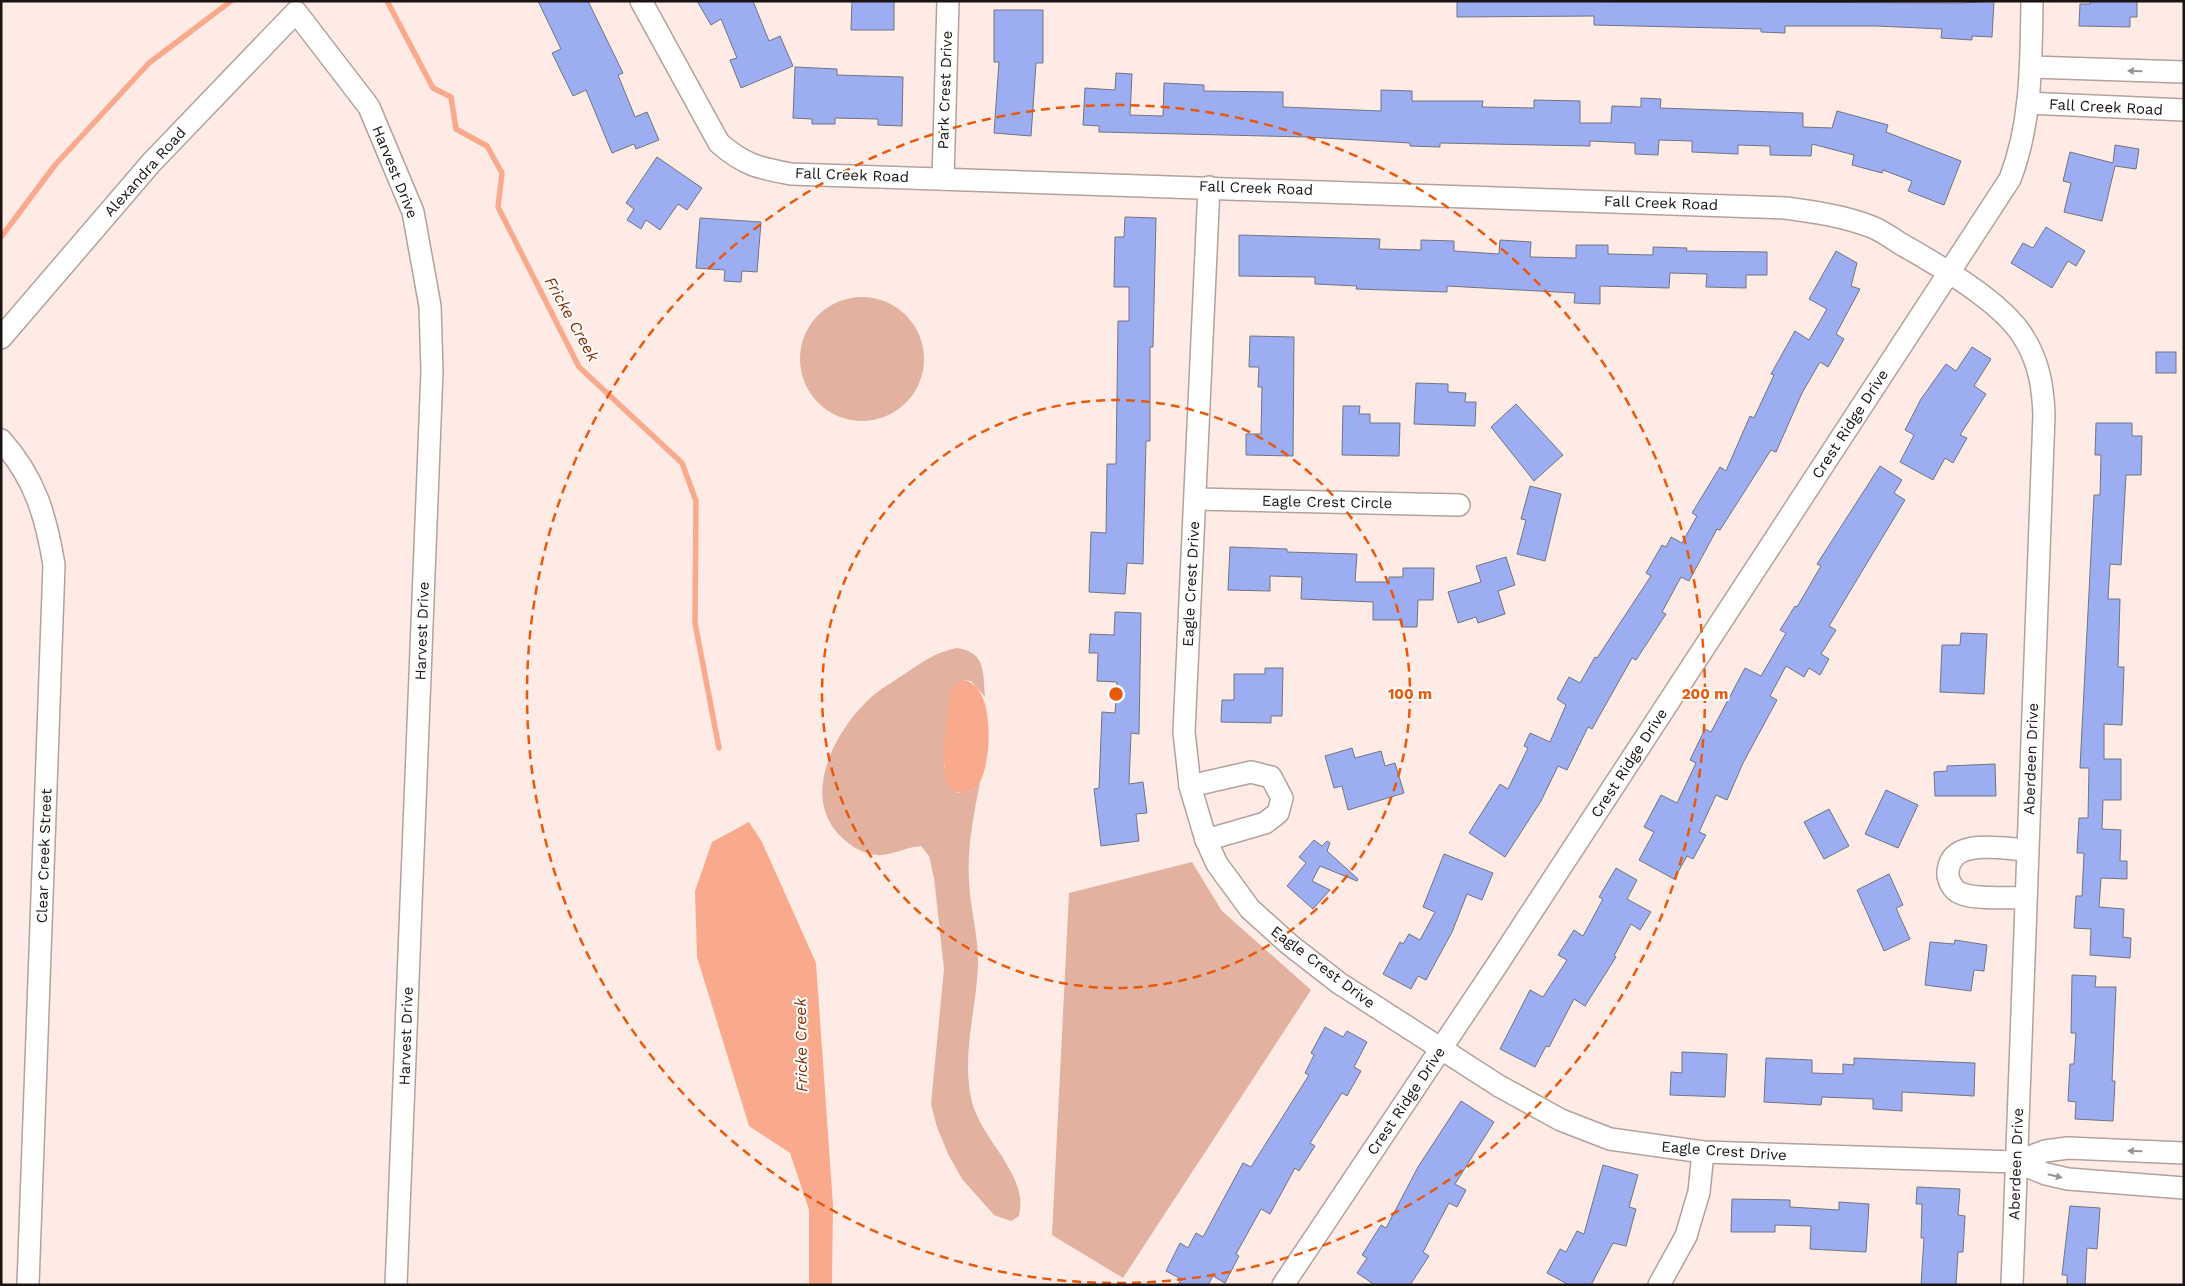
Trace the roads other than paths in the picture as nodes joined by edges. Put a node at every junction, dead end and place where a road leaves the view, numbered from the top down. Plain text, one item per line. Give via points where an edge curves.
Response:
1 (641, 1) edge
2 (948, 1) edge
3 (2032, 1) edge
4 (296, 12) joint
5 (2030, 67) junction
6 (2184, 72) edge
7 (2028, 103) junction
8 (2184, 110) edge
9 (943, 179) junction
10 (1209, 186) junction
11 (1948, 274) junction
12 (1, 338) edge
13 (1, 440) edge
14 (1196, 499) junction
15 (1459, 505) dead end
16 (1190, 786) junction
17 (1206, 840) junction
18 (2027, 850) junction
19 (2025, 898) junction
20 (1441, 1049) junction
21 (1703, 1152) junction
22 (2184, 1153) edge
23 (2016, 1162) junction
24 (2184, 1188) edge
25 (28, 1285) edge
26 (396, 1285) edge
27 (1283, 1285) edge
28 (1659, 1285) edge
29 (2012, 1285) edge

1 - 9 street, Fall Creek Road via 720,143 737,159 762,169 791,174
2 - 9 street, Park Crest Drive
3 - 5 street
4 - 12 street, Alexandra Road via 151,163
4 - 26 street, Harvest Drive via 369,108 413,212 430,306 432,371
6 -> 5 street
5 - 7 street
7 - 8 street, Fall Creek Road
7 - 11 street, Crest Ridge Drive via 2025,131 2010,179
9 - 10 street, Fall Creek Road
10 - 11 street, Fall Creek Road via 1786,208 1827,213 1872,227
10 - 14 street, Eagle Crest Drive
11 - 18 street, Aberdeen Drive via 2008,316 2028,345 2043,386
11 - 20 street, Crest Ridge Drive
13 - 25 street, Clear Creek Street via 34,486 47,525 54,565
14 - 15 street, Eagle Crest Circle
14 - 16 street, Eagle Crest Drive via 1184,732
16 - 17 street, Eagle Crest Drive
16 - 17 street via 1251,772 1270,777 1282,798 1278,814 1265,823
17 - 20 street, Eagle Crest Drive via 1217,864 1250,909 1290,946 1339,983
18 - 19 street, Aberdeen Drive
18 - 19 street via 1970,848 1958,852 1950,861 1947,874 1951,886 1961,894
19 - 23 street, Aberdeen Drive
20 - 21 street, Eagle Crest Drive via 1561,1120 1610,1139
20 - 27 street, Crest Ridge Drive
21 - 23 street, Eagle Crest Drive
21 - 28 street via 1699,1192 1686,1236
22 -> 23 street, Eagle Crest Drive via 2068,1148 2045,1151
23 -> 24 street, Eagle Crest Drive via 2068,1179
23 - 29 street, Aberdeen Drive

